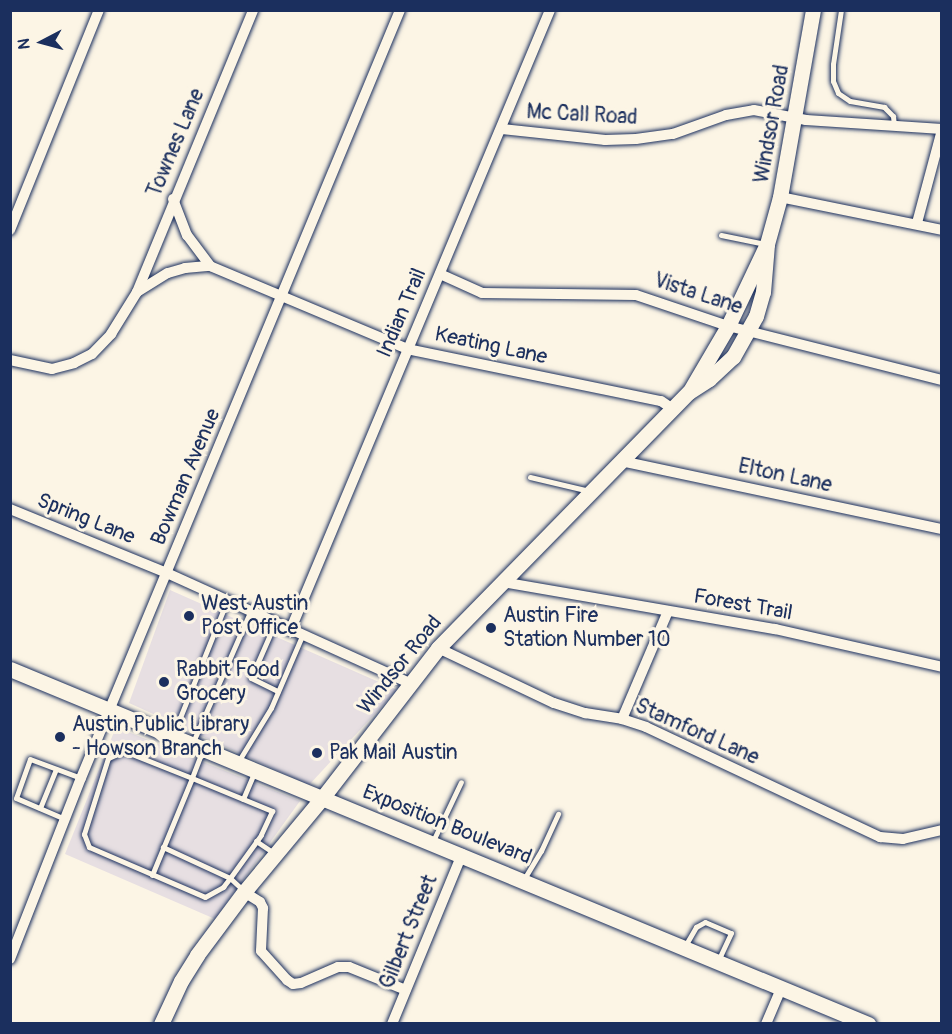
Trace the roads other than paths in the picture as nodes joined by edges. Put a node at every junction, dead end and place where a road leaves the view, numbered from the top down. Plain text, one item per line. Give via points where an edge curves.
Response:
1 (99, 10) edge
2 (253, 10) edge
3 (400, 10) edge
4 (550, 10) edge
5 (813, 10) edge
6 (841, 10) edge
7 (794, 118) junction
8 (894, 126) junction
9 (502, 129) junction
10 (942, 129) edge
11 (780, 197) junction
12 (173, 199) junction
13 (917, 223) junction
14 (10, 230) edge
15 (942, 230) edge
16 (721, 235) dead end
17 (767, 244) junction
18 (210, 266) junction
19 (440, 274) junction
20 (137, 292) junction
21 (282, 295) junction
22 (729, 326) junction
23 (749, 332) junction
24 (407, 349) junction
25 (10, 360) edge
26 (942, 380) edge
27 (689, 393) junction
28 (673, 409) junction
29 (621, 461) junction
30 (530, 477) dead end
31 (590, 492) junction
32 (10, 509) edge
33 (942, 529) edge
34 (167, 573) junction
35 (502, 582) junction
36 (227, 601) junction
37 (668, 611) junction
38 (250, 612) junction
39 (274, 623) junction
40 (290, 630) junction
41 (303, 636) junction
42 (438, 648) junction
43 (942, 667) edge
44 (10, 669) edge
45 (410, 683) junction
46 (278, 690) junction
47 (109, 710) junction
48 (622, 718) junction
49 (172, 736) junction
50 (198, 746) junction
51 (238, 762) junction
52 (56, 769) junction
53 (256, 770) junction
54 (81, 778) junction
55 (192, 778) junction
56 (461, 782) dead end
57 (323, 797) junction
58 (243, 799) junction
59 (40, 808) junction
60 (558, 814) dead end
61 (65, 819) junction
62 (942, 830) edge
63 (256, 841) junction
64 (433, 841) junction
65 (163, 847) junction
66 (276, 854) junction
67 (462, 854) junction
68 (152, 875) junction
69 (230, 878) junction
70 (524, 879) junction
71 (244, 891) junction
72 (685, 946) junction
73 (10, 959) edge
74 (719, 961) junction
75 (781, 988) junction
76 (406, 990) junction
77 (161, 1023) edge
78 (392, 1023) edge
79 (766, 1023) edge
80 (868, 1023) edge

1 - 14 street
2 - 12 street, Townes Lane
3 - 21 street, Bowman Avenue
4 - 9 street, Indian Trail
5 - 7 street, Windsor Road
6 - 8 lane via 833,64 838,93 850,101 884,107 893,116
7 - 8 street, Mc Call Road
7 - 9 street, Mc Call Road via 768,111 742,111 673,134 636,139 605,140
7 - 11 street, Windsor Road
8 - 10 street, Mc Call Road
9 - 19 street, Indian Trail
10 - 13 street
11 - 13 street
11 - 17 street, Windsor Road
12 - 18 street via 187,235
12 - 20 street, Townes Lane
13 - 15 street
16 - 17 lane
17 - 22 street, Windsor Road
17 - 23 street, Windsor Road via 763,292
18 - 20 street via 168,273
18 - 21 street, Keating Lane
19 - 22 street, Vista Lane via 482,293 636,295
19 - 24 street, Indian Trail
20 - 25 street, Townes Lane via 111,334 93,354 52,369
21 - 24 street, Keating Lane
21 - 34 street, Bowman Avenue
22 - 23 street, Vista Lane
22 - 27 street, Windsor Road
23 - 26 street, Vista Lane
23 - 27 street, Windsor Road via 733,357
24 - 28 street, Keating Lane via 661,401
24 - 40 street, Indian Trail
27 - 28 street, Windsor Road
28 - 29 street, Windsor Road
29 - 31 street, Windsor Road
29 - 33 street, Elton Lane
30 - 31 lane
31 - 35 street, Windsor Road
32 - 34 street, Spring Lane
34 - 36 street, Spring Lane
34 - 47 street, Bowman Avenue
35 - 37 street, Forest Trail
35 - 42 street, Windsor Road
36 - 38 street, Spring Lane
36 - 49 lane
37 - 43 street, Forest Trail via 775,629
37 - 48 street
38 - 39 street, Spring Lane
38 - 50 lane
39 - 40 street, Spring Lane
39 - 46 lane via 251,678
40 - 41 street, Spring Lane
41 - 45 street, Spring Lane
41 - 46 lane
42 - 45 street, Windsor Road
42 - 48 street, Stamford Lane via 554,703 585,713
44 - 47 street, Exposition Boulevard
45 - 57 street, Windsor Road
46 - 51 lane
47 - 49 street, Exposition Boulevard
47 - 54 street, Bowman Avenue
48 - 62 street, Stamford Lane via 880,837 903,839
49 - 50 street, Exposition Boulevard
50 - 51 street, Exposition Boulevard
50 - 55 lane
51 - 53 street, Exposition Boulevard
52 - 54 lane
52 - 59 lane
52 - 59 lane via 30,759 16,798
53 - 57 street, Exposition Boulevard
53 - 58 lane
54 - 61 street, Bowman Avenue
55 - 58 lane
55 - 65 lane
55 - 68 lane via 124,751 108,758 84,834 89,847
56 - 64 lane
57 - 64 street, Exposition Boulevard
57 - 66 street, Windsor Road
58 - 63 lane via 272,811
59 - 61 lane
60 - 70 lane
61 - 73 street, Bowman Avenue
63 - 66 lane
63 - 69 lane
64 - 67 street, Exposition Boulevard
65 - 68 lane
65 - 69 lane
66 - 71 street, Windsor Road
67 - 70 street, Exposition Boulevard
67 - 76 street, Gilbert Street
68 - 69 lane via 205,897
69 - 71 lane
70 - 72 street, Exposition Boulevard
71 - 76 street via 263,908 261,951 287,980 301,983 338,967 349,967
71 - 77 street, Windsor Road via 192,964
72 - 74 street, Exposition Boulevard
72 - 74 lane via 696,927 705,922 731,933
74 - 75 street, Exposition Boulevard
75 - 79 street
75 - 80 street, Exposition Boulevard
76 - 78 street, Gilbert Street

